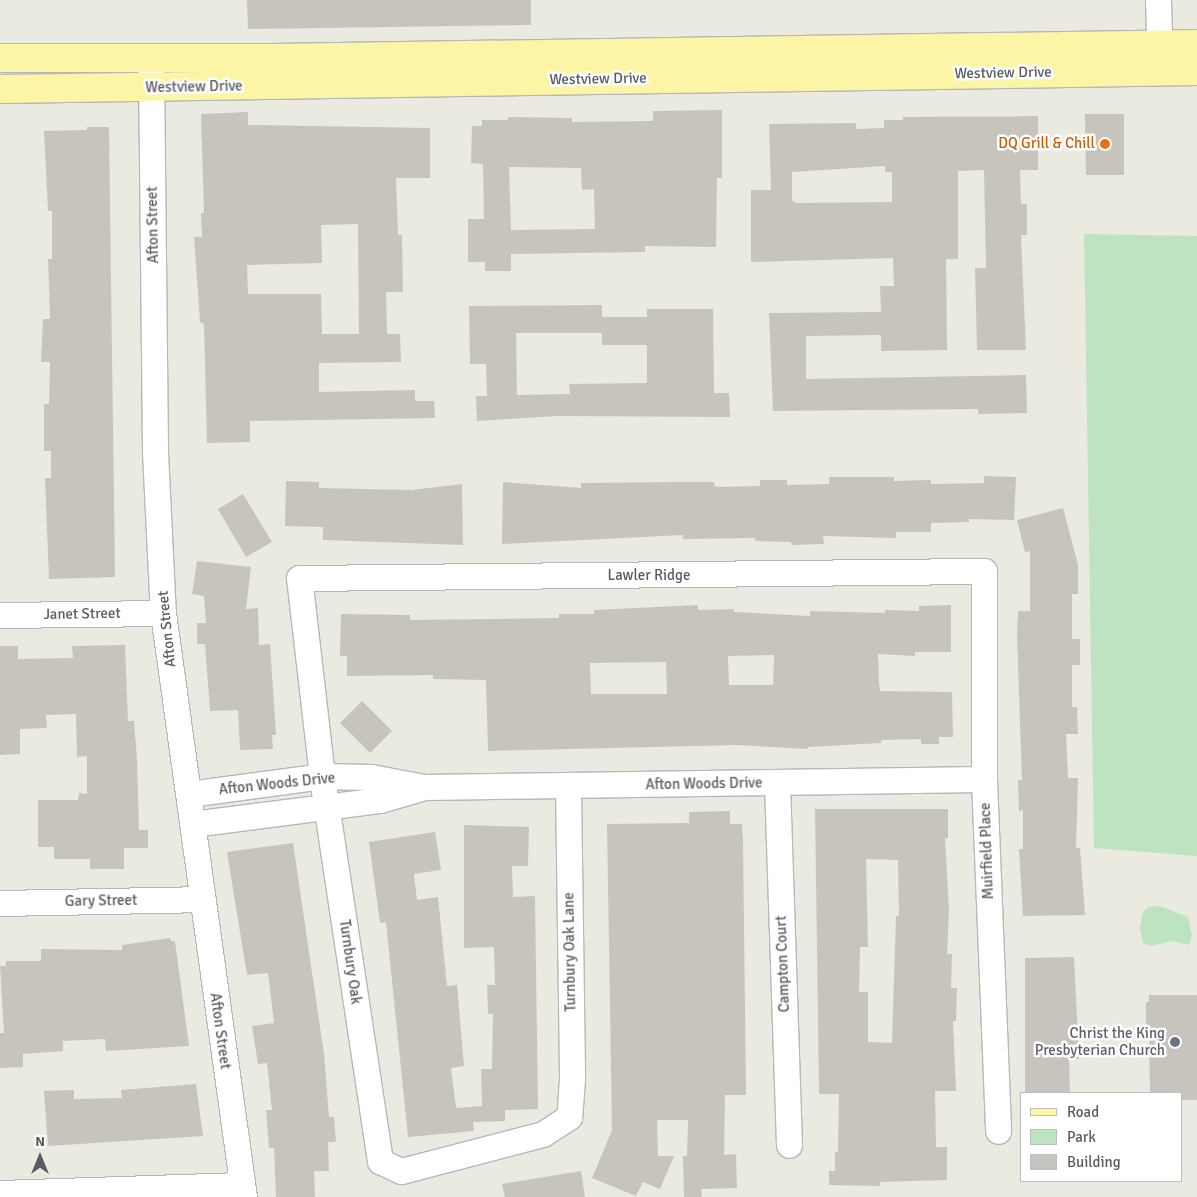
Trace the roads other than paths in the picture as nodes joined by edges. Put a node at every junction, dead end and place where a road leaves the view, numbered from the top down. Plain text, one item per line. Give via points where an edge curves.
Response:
1 (1158, 0) edge
2 (1197, 44) edge
3 (151, 57) junction
4 (0, 58) edge
5 (1159, 58) junction
6 (755, 63) junction
7 (1197, 71) edge
8 (0, 89) edge
9 (152, 89) junction
10 (984, 571) joint
11 (313, 578) joint
12 (163, 613) junction
13 (0, 615) edge
14 (322, 776) junction
15 (984, 778) junction
16 (777, 783) junction
17 (568, 786) junction
18 (424, 787) junction
19 (189, 794) junction
20 (327, 808) junction
21 (192, 824) junction
22 (201, 899) junction
23 (0, 903) edge
24 (569, 1117) joint
25 (998, 1131) dead end
26 (789, 1145) dead end
27 (243, 1191) edge
28 (0, 1193) edge

1 - 5 street
2 - 5 main road, Westview Drive
3 - 4 main road, Westview Drive
3 - 6 main road, Westview Drive
3 - 9 street, Afton Street
5 - 6 main road, Westview Drive
5 - 7 main road, Westview Drive
6 - 9 main road, Westview Drive
8 - 9 main road, Westview Drive
9 - 12 street, Afton Street via 155,452
10 - 11 street, Lawler Ridge
10 - 15 street, Muirfield Place
11 - 14 street, Turnbury Oak via 299,578
12 - 13 street, Janet Street
12 - 19 street, Afton Street
14 - 18 street, Afton Woods Drive via 371,777
14 - 19 street, Afton Woods Drive
14 - 20 street, Turnbury Oak
15 - 16 street, Afton Woods Drive
15 - 25 street, Muirfield Place
16 - 17 street, Afton Woods Drive
16 - 26 street, Campton Court
17 - 18 street, Afton Woods Drive
17 - 24 street, Turnbury Oak Lane via 572,1078
18 - 20 street, Afton Woods Drive via 380,800
19 - 21 street, Afton Street
20 - 21 street, Afton Woods Drive
20 - 24 street, Turnbury Oak via 380,1161 401,1170 543,1134
21 - 22 street, Afton Street
22 - 23 street, Gary Street
22 - 27 street, Afton Street
27 - 28 street

